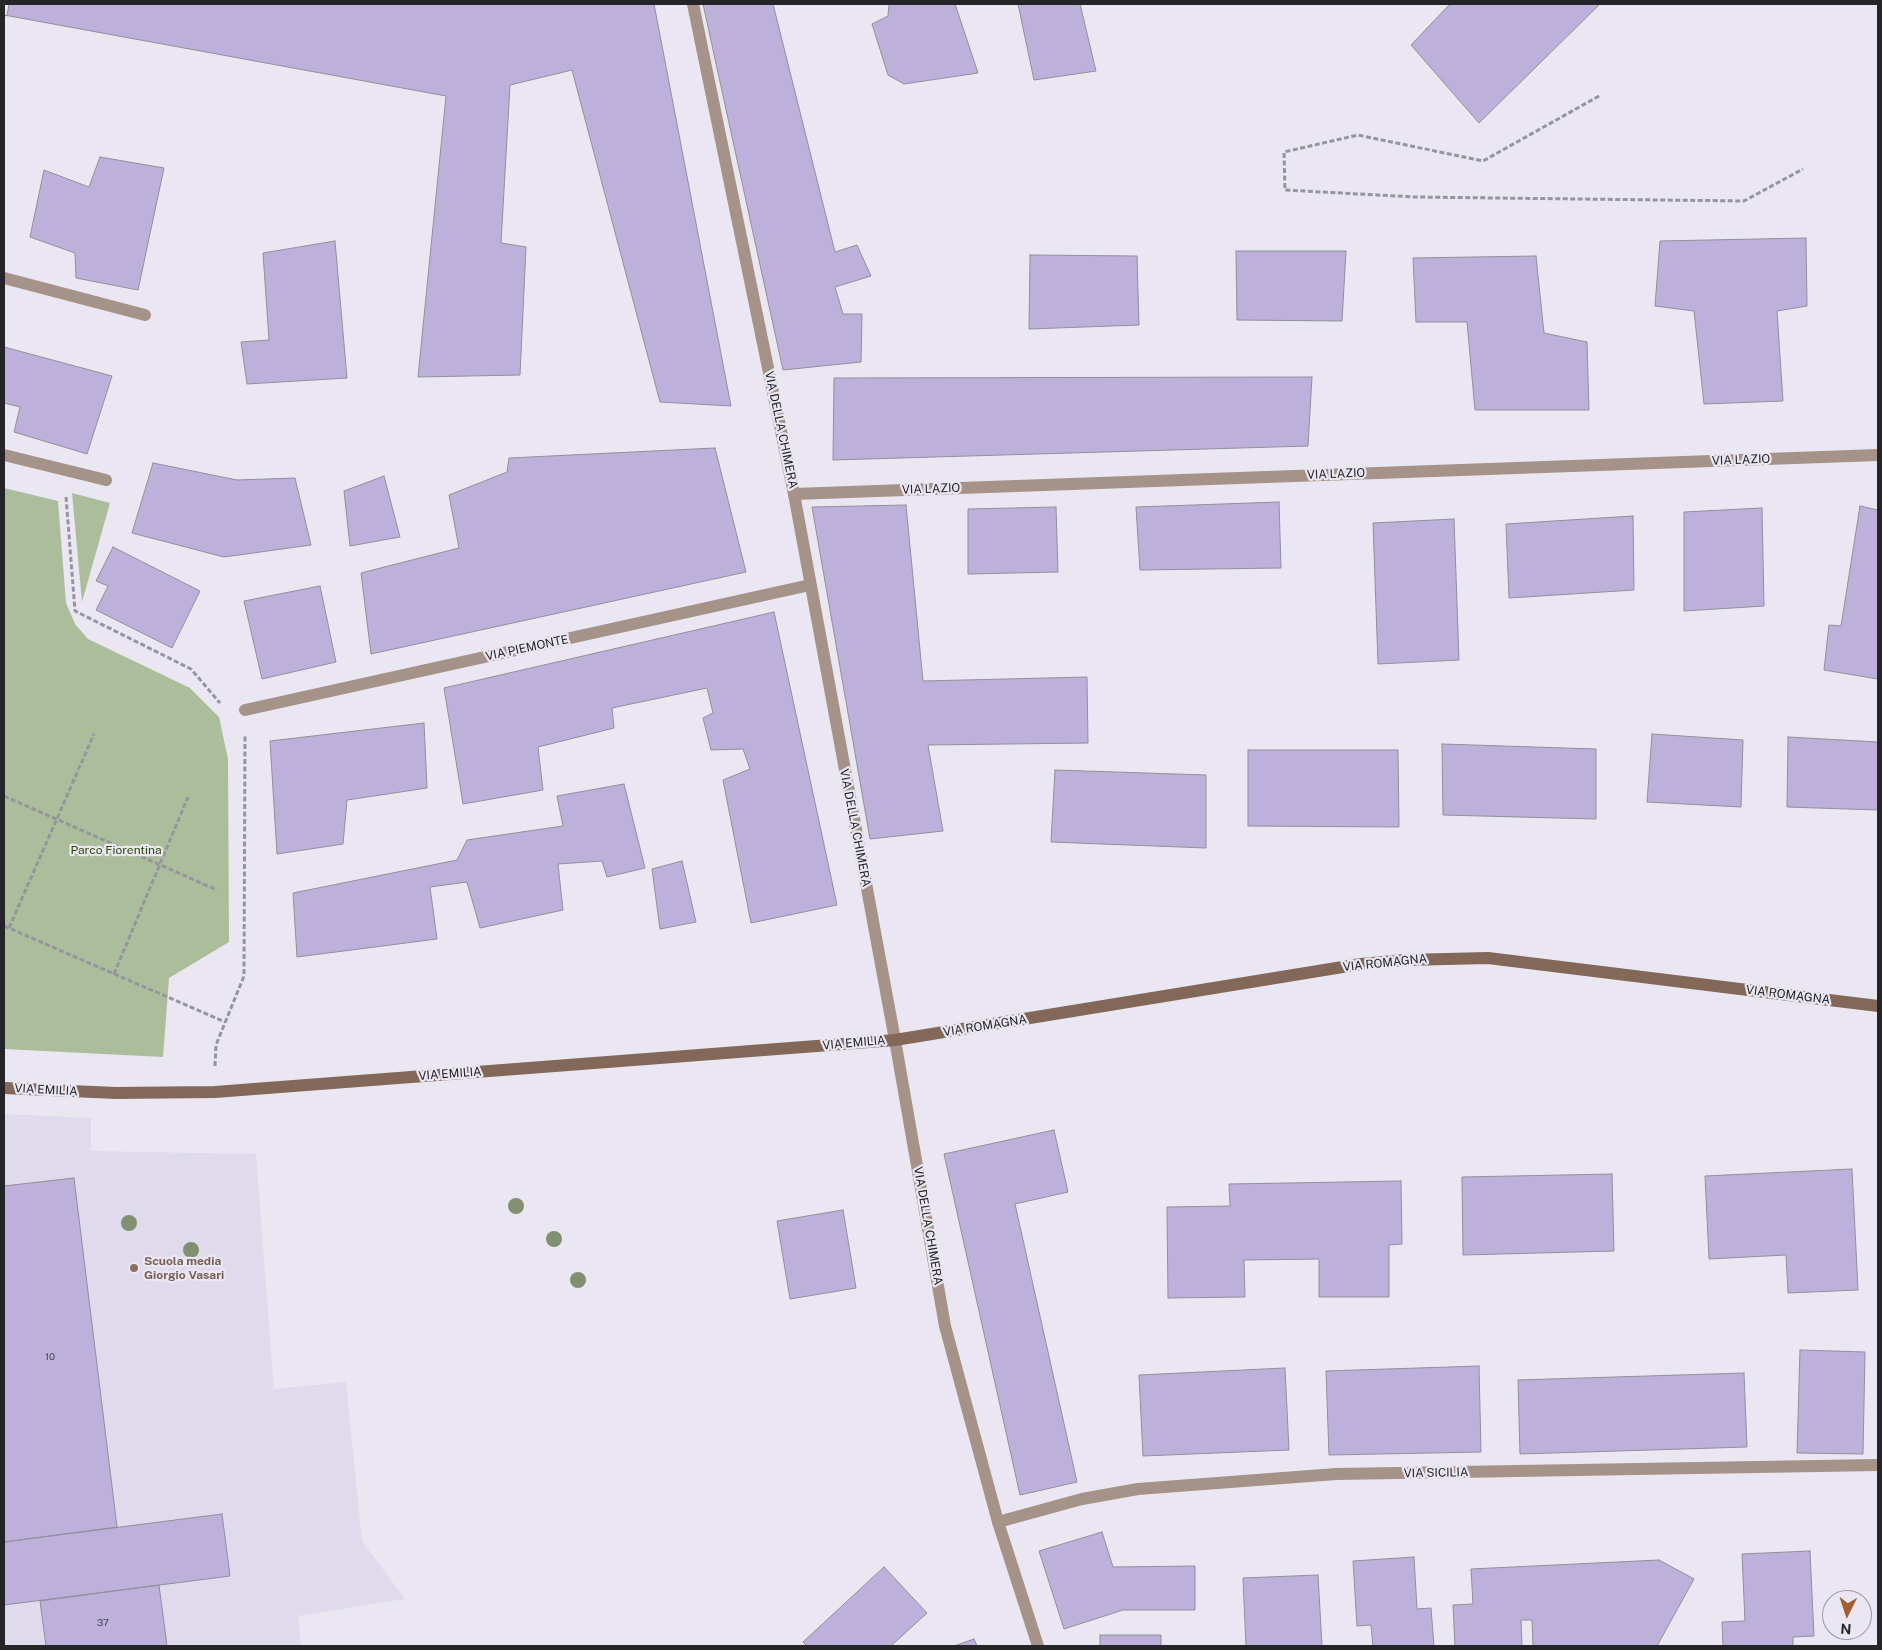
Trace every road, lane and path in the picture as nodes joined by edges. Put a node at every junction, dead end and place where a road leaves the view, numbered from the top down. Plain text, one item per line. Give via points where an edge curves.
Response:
1 (693, 4) edge
2 (1599, 96) dead end
3 (1804, 169) dead end
4 (4, 278) edge
5 (145, 315) dead end
6 (4, 455) edge
7 (1878, 455) edge
8 (63, 469) junction
9 (106, 480) dead end
10 (794, 494) junction
11 (810, 585) junction
12 (223, 706) dead end
13 (245, 710) dead end
14 (245, 732) dead end
15 (94, 734) dead end
16 (4, 796) edge
17 (188, 797) dead end
18 (57, 819) junction
19 (160, 864) junction
20 (218, 890) dead end
21 (4, 926) edge
22 (9, 928) junction
23 (114, 974) junction
24 (1878, 1006) edge
25 (225, 1022) junction
26 (895, 1040) junction
27 (4, 1088) edge
28 (215, 1092) junction
29 (1878, 1465) edge
30 (998, 1522) junction
31 (1038, 1646) edge

1 - 10 street, VIA DELLA CHIMERA
2 - 3 path via 1483,161 1358,135 1284,152 1285,190 1415,197 1744,201
4 - 5 street
6 - 8 street
7 - 10 street, VIA LAZIO
8 - 9 street
8 - 12 path via 75,611 191,669
10 - 11 street, VIA DELLA CHIMERA
11 - 13 street, VIA PIEMONTE
11 - 26 street, VIA DELLA CHIMERA
14 - 25 path via 244,976
15 - 18 path
16 - 18 path
17 - 19 path
18 - 19 path
18 - 22 path
19 - 20 path
19 - 23 path
21 - 22 path
22 - 23 path
23 - 25 path
24 - 26 main road, VIA ROMAGNA via 1530,962 1438,958 1361,964
25 - 28 path via 216,1045
26 - 28 main road, VIA EMILIA
26 - 30 street, VIA DELLA CHIMERA via 945,1326
27 - 28 main road, VIA EMILIA via 116,1093
29 - 30 street, VIA SICILIA via 1336,1474 1138,1489 1073,1501
30 - 31 street, VIA DELLA CHIMERA

